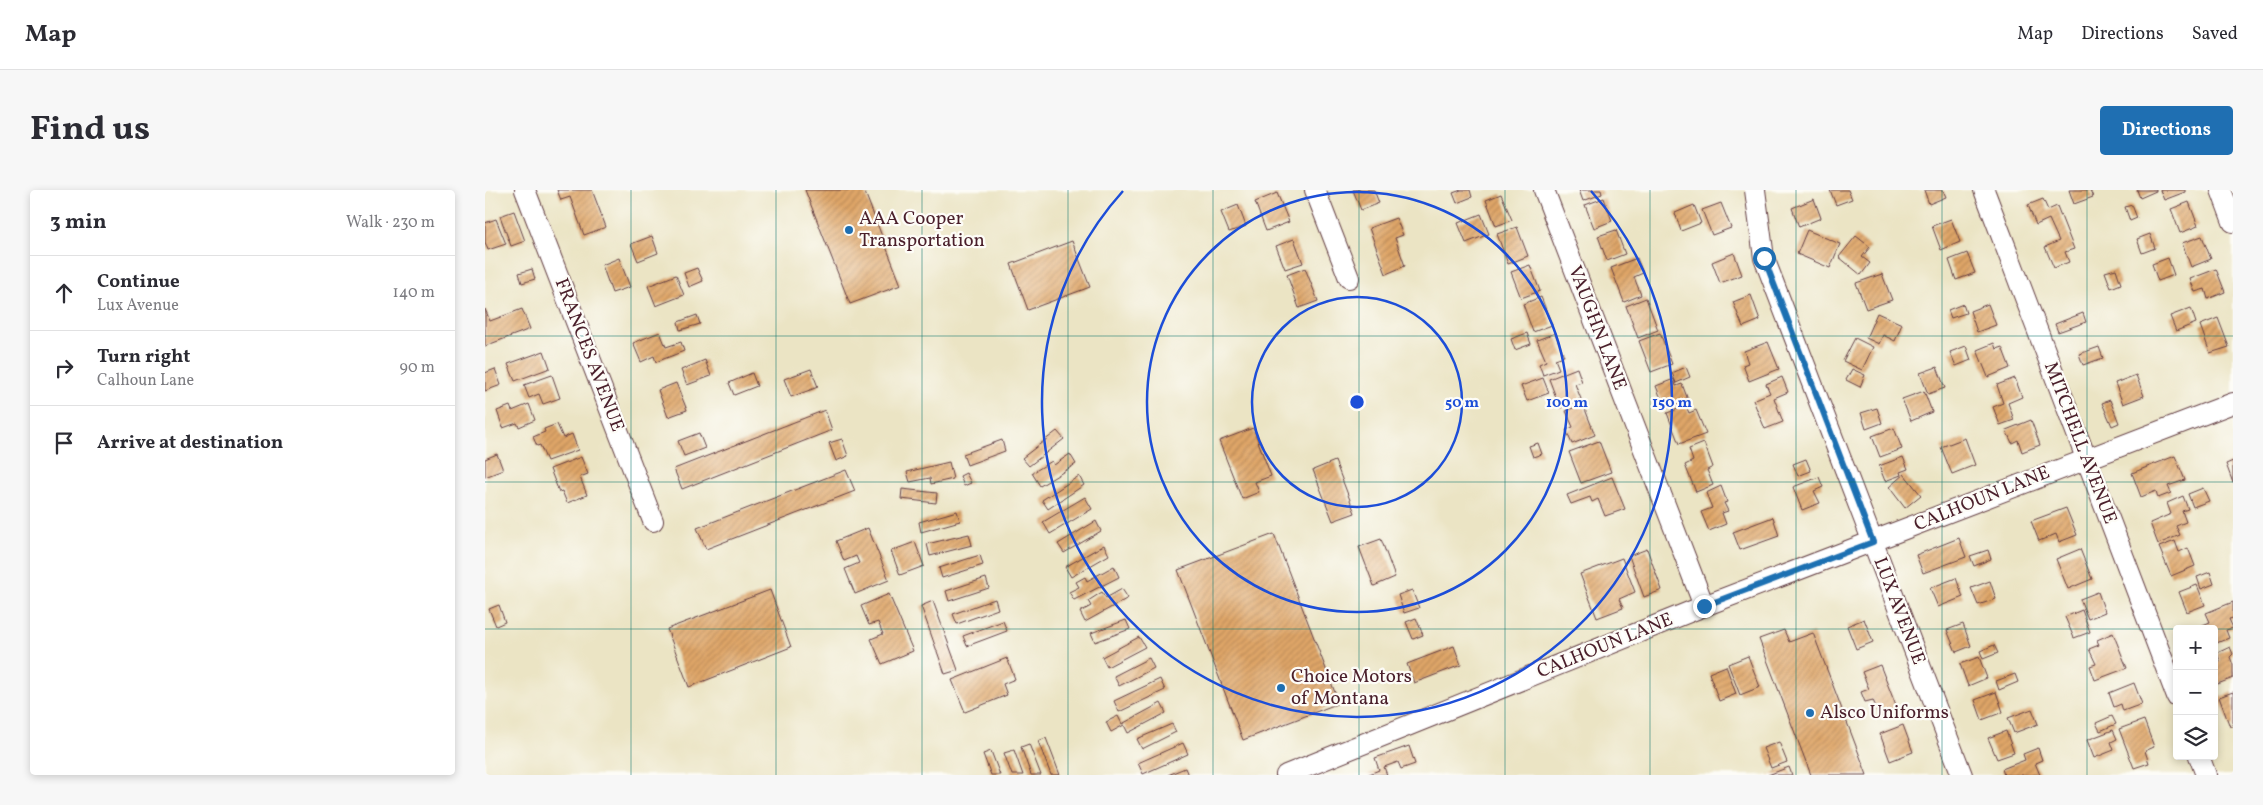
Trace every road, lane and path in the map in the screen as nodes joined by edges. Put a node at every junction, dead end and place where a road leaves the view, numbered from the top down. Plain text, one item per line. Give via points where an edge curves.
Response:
1 (525, 190) edge
2 (1315, 190) edge
3 (1544, 190) edge
4 (1755, 190) edge
5 (1984, 190) edge
6 (2221, 190) edge
7 (2233, 222) edge
8 (1349, 278) dead end
9 (2233, 403) edge
10 (2086, 458) junction
11 (653, 521) dead end
12 (1873, 542) junction
13 (1704, 606) junction
14 (2173, 686) edge
15 (2200, 760) edge
16 (1318, 769) edge
17 (1286, 775) edge
18 (1962, 775) edge
19 (2206, 775) edge

1 - 11 street, FRANCES AVENUE
2 - 8 street
3 - 13 street, VAUGHN LANE
4 - 12 street, LUX AVENUE via 1764,258
5 - 10 street, MITCHELL AVENUE
6 - 7 street
9 - 10 street, CALHOUN LANE
10 - 12 street, CALHOUN LANE
10 - 14 street, MITCHELL AVENUE
12 - 13 street, CALHOUN LANE
12 - 18 street, LUX AVENUE
13 - 16 street, CALHOUN LANE
15 - 19 street
16 - 17 street, CALHOUN LANE

